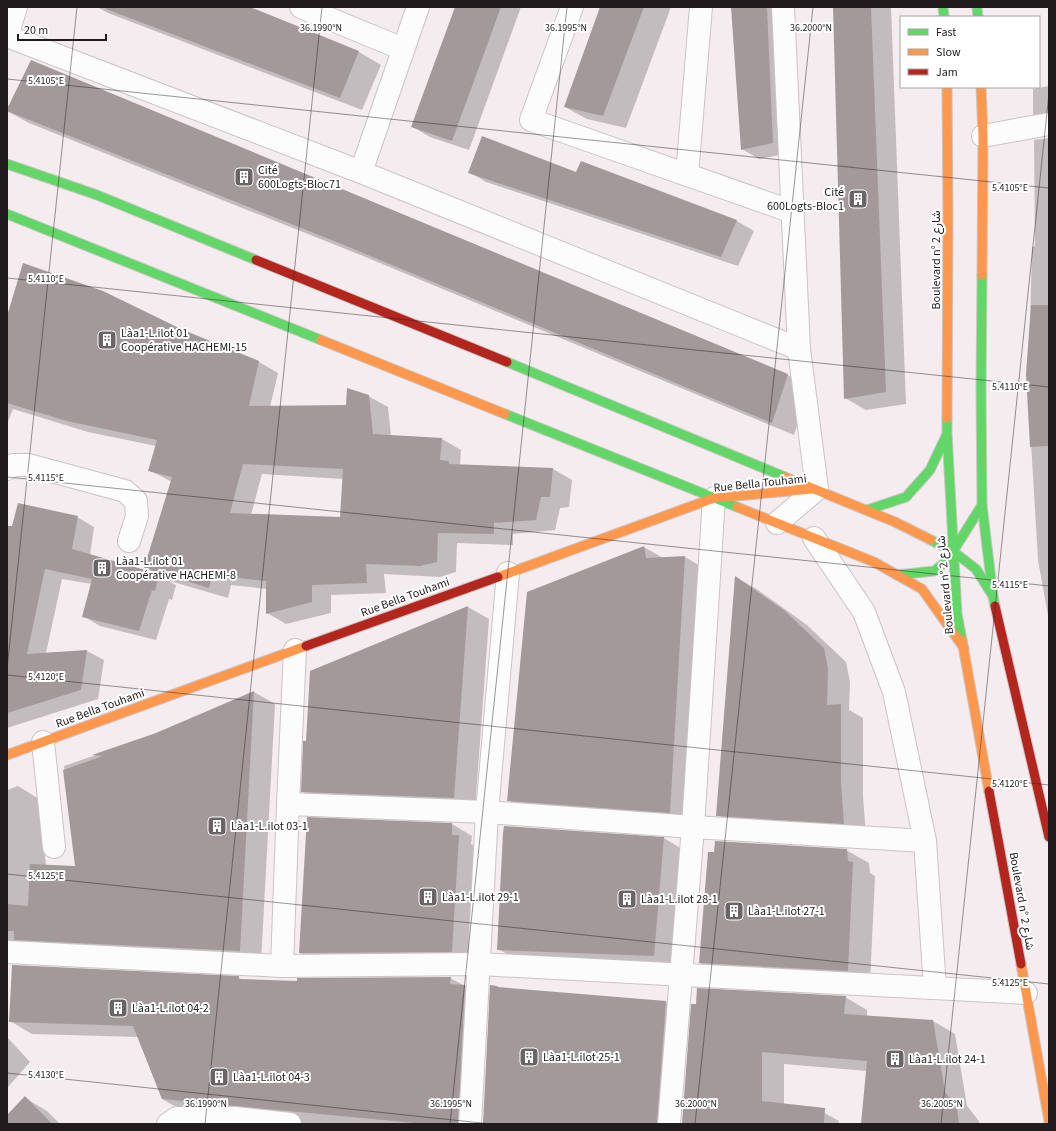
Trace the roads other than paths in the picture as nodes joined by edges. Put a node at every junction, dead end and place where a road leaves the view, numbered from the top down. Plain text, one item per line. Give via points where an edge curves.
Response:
1 (16, 7) edge
2 (301, 7) edge
3 (418, 7) edge
4 (572, 7) edge
5 (701, 7) edge
6 (783, 7) edge
7 (7, 36) edge
8 (403, 49) junction
9 (948, 88) edge
10 (981, 88) edge
11 (1049, 124) edge
12 (983, 136) junction
13 (7, 164) edge
14 (361, 172) junction
15 (687, 175) junction
16 (792, 212) junction
17 (7, 214) edge
18 (799, 349) junction
19 (947, 433) junction
20 (7, 469) edge
21 (817, 489) junction
22 (714, 498) junction
23 (982, 505) junction
24 (867, 510) junction
25 (776, 523) junction
26 (814, 538) junction
27 (129, 541) dead end
28 (954, 552) junction
29 (508, 573) junction
30 (897, 575) junction
31 (993, 596) junction
32 (964, 648) junction
33 (295, 650) junction
34 (43, 742) junction
35 (7, 755) edge
36 (288, 804) junction
37 (487, 812) junction
38 (693, 827) junction
39 (1049, 837) edge
40 (925, 841) junction
41 (54, 847) dead end
42 (7, 952) edge
43 (479, 964) junction
44 (282, 966) junction
45 (682, 975) junction
46 (935, 988) junction
47 (1026, 993) junction
48 (235, 1121) edge
49 (1049, 1121) edge
50 (168, 1124) edge
51 (290, 1124) edge
52 (470, 1124) edge
53 (669, 1124) edge

1 - 7 street
2 - 8 street
3 - 8 street
4 - 15 street via 531,120
5 - 15 street
6 - 16 street
7 - 14 street
8 - 14 street
9 - 19 main road, Boulevard n° شارع 2
10 - 12 main road
11 - 12 street
12 - 23 main road
13 - 21 main road via 97,195
14 - 18 street
15 - 16 street
16 - 18 street
17 - 22 main road
18 - 21 street
19 - 24 main road via 930,470 906,498
19 - 28 main road, Boulevard n° شارع 2
20 - 27 street via 13,465 29,465 125,491 136,501 137,516
21 - 22 main road, Rue Bella Touhami
21 - 24 main road
21 - 25 street
22 - 25 main road
22 - 29 main road, Rue Bella Touhami
22 - 38 street
23 - 28 main road
23 - 31 main road
24 - 28 main road
25 - 26 main road
26 - 30 main road via 874,562
26 - 40 street via 864,612 894,692
28 - 30 main road via 934,571
28 - 31 main road via 976,569
28 - 32 main road, Boulevard n° شارع 2 via 957,614
29 - 33 main road, Rue Bella Touhami
29 - 37 street
30 - 32 main road via 922,589
31 - 39 main road
32 - 47 main road, Boulevard n° شارع 2
33 - 34 main road, Rue Bella Touhami
33 - 36 street
34 - 35 main road, Rue Bella Touhami
34 - 41 street
36 - 37 street
36 - 44 street
37 - 38 street
37 - 43 street
38 - 40 street
38 - 45 street
40 - 46 street
42 - 44 street
43 - 44 street
43 - 45 street
43 - 52 street
45 - 46 street
45 - 53 street
46 - 47 street
47 - 49 main road, Boulevard n° شارع 2
48 - 50 street via 177,1118
48 - 51 street

